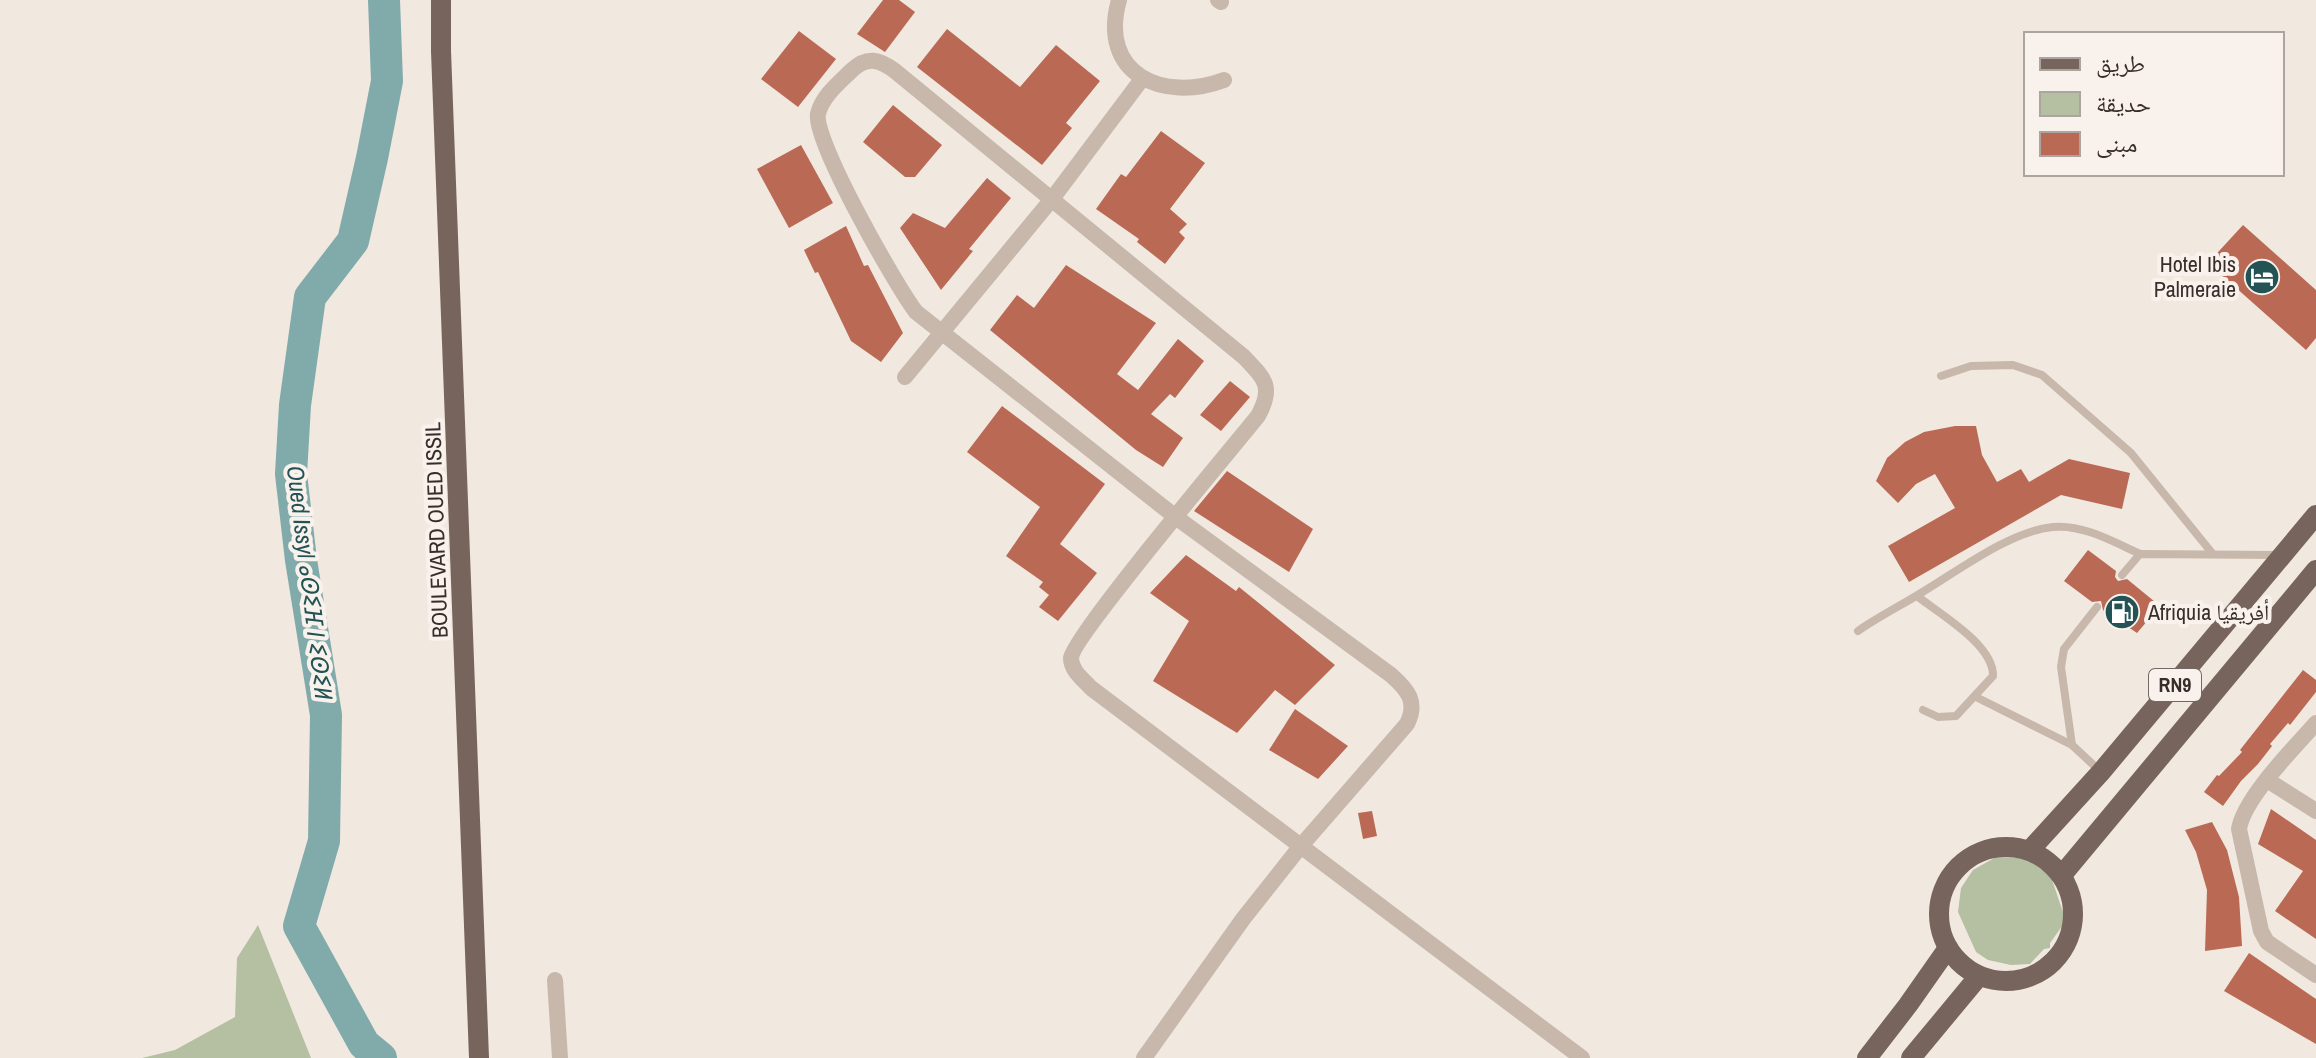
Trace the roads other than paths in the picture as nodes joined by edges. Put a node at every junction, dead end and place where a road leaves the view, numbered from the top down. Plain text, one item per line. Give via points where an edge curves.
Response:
1 (441, 0) edge
2 (1119, 0) edge
3 (1142, 79) junction
4 (1224, 80) dead end
5 (1052, 199) junction
6 (942, 333) junction
7 (1941, 376) dead end
8 (905, 377) dead end
9 (2316, 515) edge
10 (1177, 518) junction
11 (2212, 553) junction
12 (2140, 554) junction
13 (2282, 555) junction
14 (2316, 570) edge
15 (2122, 575) dead end
16 (1917, 596) junction
17 (2097, 607) dead end
18 (1858, 631) dead end
19 (1976, 697) junction
20 (1923, 710) dead end
21 (2316, 723) edge
22 (2072, 745) junction
23 (2101, 772) junction
24 (2267, 780) junction
25 (2316, 811) edge
26 (1300, 847) junction
27 (2030, 850) junction
28 (2062, 875) junction
29 (1948, 948) junction
30 (2316, 975) edge
31 (1979, 976) junction
32 (555, 980) dead end
33 (479, 1058) edge
34 (560, 1058) edge
35 (1144, 1058) edge
36 (1582, 1058) edge
37 (1867, 1058) edge
38 (1911, 1058) edge

1 - 33 main road, BOULEVARD OUED ISSIL
2 - 3 street via 1119,47
3 - 4 street via 1188,89
3 - 5 street
5 - 6 street
5 - 6 street via 884,63 861,62 834,87 818,115 824,141 900,291
5 - 10 street via 1244,357 1265,381 1267,401 1258,416
6 - 8 street
6 - 10 street
7 - 11 lane via 1971,366 2013,365 2042,375 2131,453
9 - 13 main road, RN9
10 - 26 street via 1086,630 1071,657 1073,667 1091,688
10 - 26 street via 1391,675 1411,697 1413,713 1407,724
11 - 12 lane
11 - 13 lane
12 - 15 lane
12 - 16 lane via 2096,534 2052,527 1996,548
13 - 23 main road, RN9
14 - 28 main road, RN9
16 - 18 lane
16 - 19 lane via 1988,655 1993,676
17 - 22 lane via 2064,649 2062,685
19 - 20 lane via 1956,716 1938,717
19 - 22 lane
21 - 24 street
22 - 23 lane
23 - 27 main road, RN9
24 - 25 street
24 - 30 street via 2239,829 2256,917 2267,942
26 - 35 street
26 - 36 street
27 - 28 main road
27 - 29 main road via 1985,850 1949,878 1939,913
28 - 31 main road via 2074,916 2059,956 2043,971 2022,979
29 - 31 main road
29 - 37 main road
31 - 38 main road
32 - 34 street

